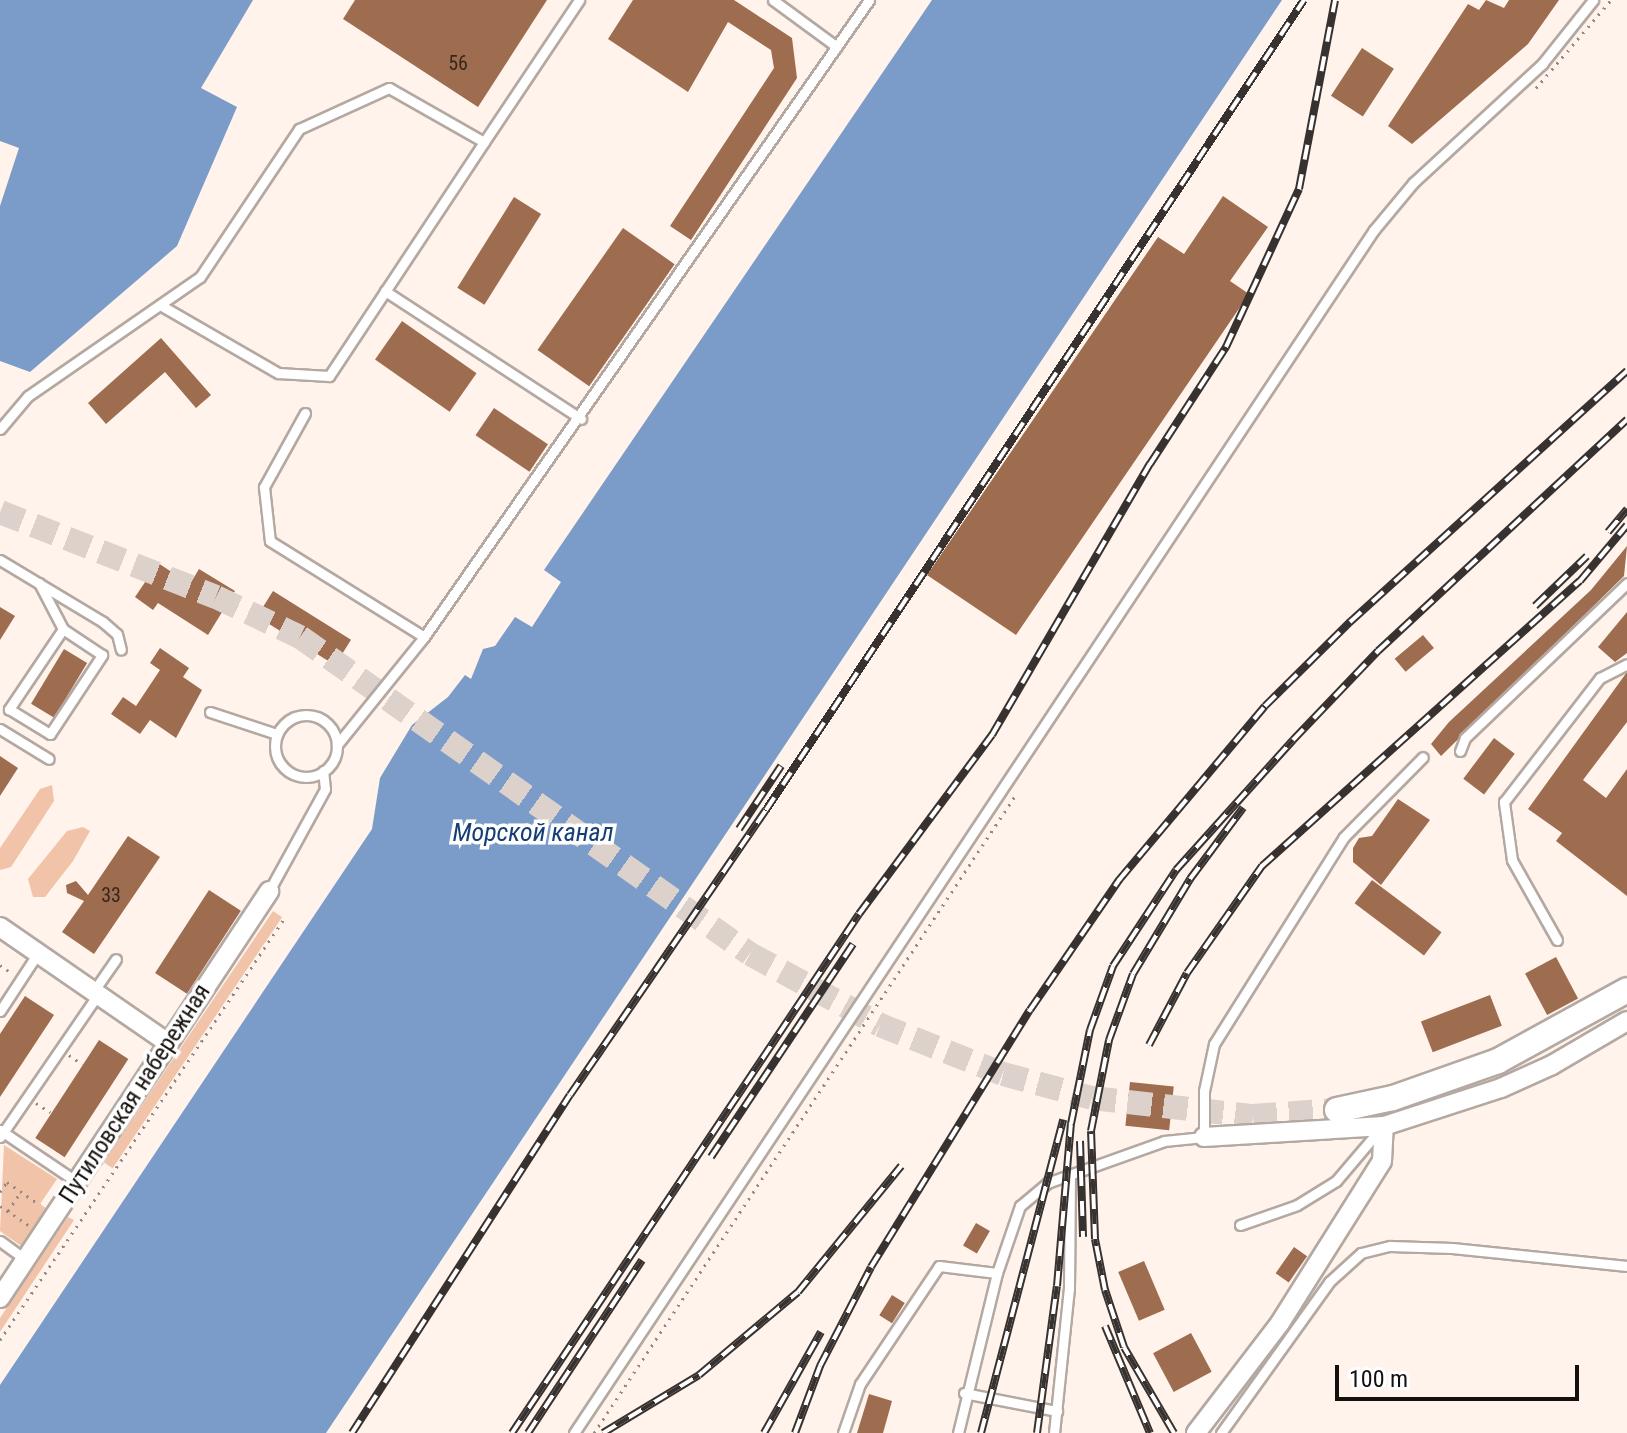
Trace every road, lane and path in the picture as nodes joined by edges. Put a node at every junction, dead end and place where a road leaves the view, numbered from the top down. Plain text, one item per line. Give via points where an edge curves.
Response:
1 (579, 0) edge
2 (773, 0) edge
3 (869, 0) edge
4 (1593, 0) edge
5 (1611, 0) edge
6 (837, 47) junction
7 (1532, 93) dead end
8 (484, 142) junction
9 (385, 291) junction
10 (160, 305) junction
11 (305, 413) dead end
12 (581, 419) junction
13 (0, 429) edge
14 (0, 560) edge
15 (39, 583) junction
16 (1627, 583) edge
17 (63, 629) junction
18 (424, 637) junction
19 (121, 650) dead end
20 (1627, 664) edge
21 (210, 712) dead end
22 (0, 729) edge
23 (277, 734) junction
24 (337, 745) junction
25 (1460, 751) dead end
26 (1423, 757) dead end
27 (49, 759) dead end
28 (323, 771) junction
29 (1022, 786) dead end
30 (269, 891) joint
31 (286, 916) dead end
32 (0, 927) edge
33 (1557, 940) dead end
34 (38, 953) junction
35 (116, 959) dead end
36 (1627, 990) edge
37 (95, 994) junction
38 (0, 1011) edge
39 (1627, 1021) edge
40 (168, 1043) junction
41 (63, 1051) dead end
42 (82, 1064) dead end
43 (30, 1099) dead end
44 (1337, 1110) tunnel mouth
45 (50, 1112) dead end
46 (1384, 1126) junction
47 (1, 1133) edge
48 (1204, 1137) junction
49 (1070, 1175) junction
50 (77, 1182) junction
51 (0, 1191) edge
52 (21, 1192) junction
53 (0, 1206) edge
54 (44, 1208) dead end
55 (8, 1211) junction
56 (1240, 1225) dead end
57 (31, 1227) dead end
58 (0, 1241) edge
59 (26, 1260) junction
60 (1627, 1266) edge
61 (997, 1273) junction
62 (0, 1298) edge
63 (0, 1340) edge
64 (964, 1393) junction
65 (1057, 1411) junction
66 (574, 1433) edge
67 (594, 1433) edge
68 (843, 1433) edge
69 (958, 1433) edge
70 (1054, 1433) edge
71 (1196, 1433) edge
72 (1221, 1433) edge

1 - 8 lane
2 - 6 lane
3 - 6 lane
4 - 66 lane via 1542,64 1413,183 1374,230
5 - 7 path
6 - 12 lane
8 - 9 lane
8 - 10 lane via 389,88 299,129 200,277
9 - 10 lane via 329,376 278,373
9 - 12 lane
10 - 13 lane via 28,396
11 - 18 lane via 264,487 270,541
12 - 18 lane
14 - 15 lane
15 - 17 lane
15 - 19 lane via 117,634
16 - 25 lane via 1465,738
17 - 17 lane via 9,709 50,734 102,655
18 - 24 lane
20 - 33 lane via 1600,678 1504,802 1512,860
21 - 23 lane
22 - 27 lane
23 - 24 lane via 294,717 306,715 328,723
23 - 28 lane via 275,746 284,768 306,777
24 - 28 lane
26 - 48 lane via 1344,837 1214,1044 1204,1091
28 - 30 lane via 325,789
29 - 67 path
30 - 40 street, Путиловская набережная
31 - 63 path
32 - 34 street
34 - 37 street
34 - 38 lane
35 - 37 lane
36 - 44 street via 1498,1061 1393,1098
37 - 40 street
37 - 47 lane
39 - 46 street via 1501,1088
40 - 50 street, Путиловская набережная
41 - 42 path
43 - 45 path
46 - 48 street
46 - 56 lane via 1336,1181 1297,1205
46 - 71 street via 1382,1161 1280,1323
47 - 50 lane
48 - 49 lane via 1164,1141
49 - 61 lane via 1047,1183 1020,1206
49 - 65 lane via 1069,1289
50 - 59 street, Путиловская набережная
51 - 52 path via 7,1182
52 - 54 path
52 - 55 path
53 - 55 path
55 - 57 path
58 - 59 lane
59 - 62 street, Путиловская набережная
60 - 72 lane via 1452,1248 1390,1246 1361,1253 1329,1282
61 - 64 lane
61 - 68 lane via 939,1266 860,1384
64 - 65 lane
64 - 69 lane
65 - 70 lane

